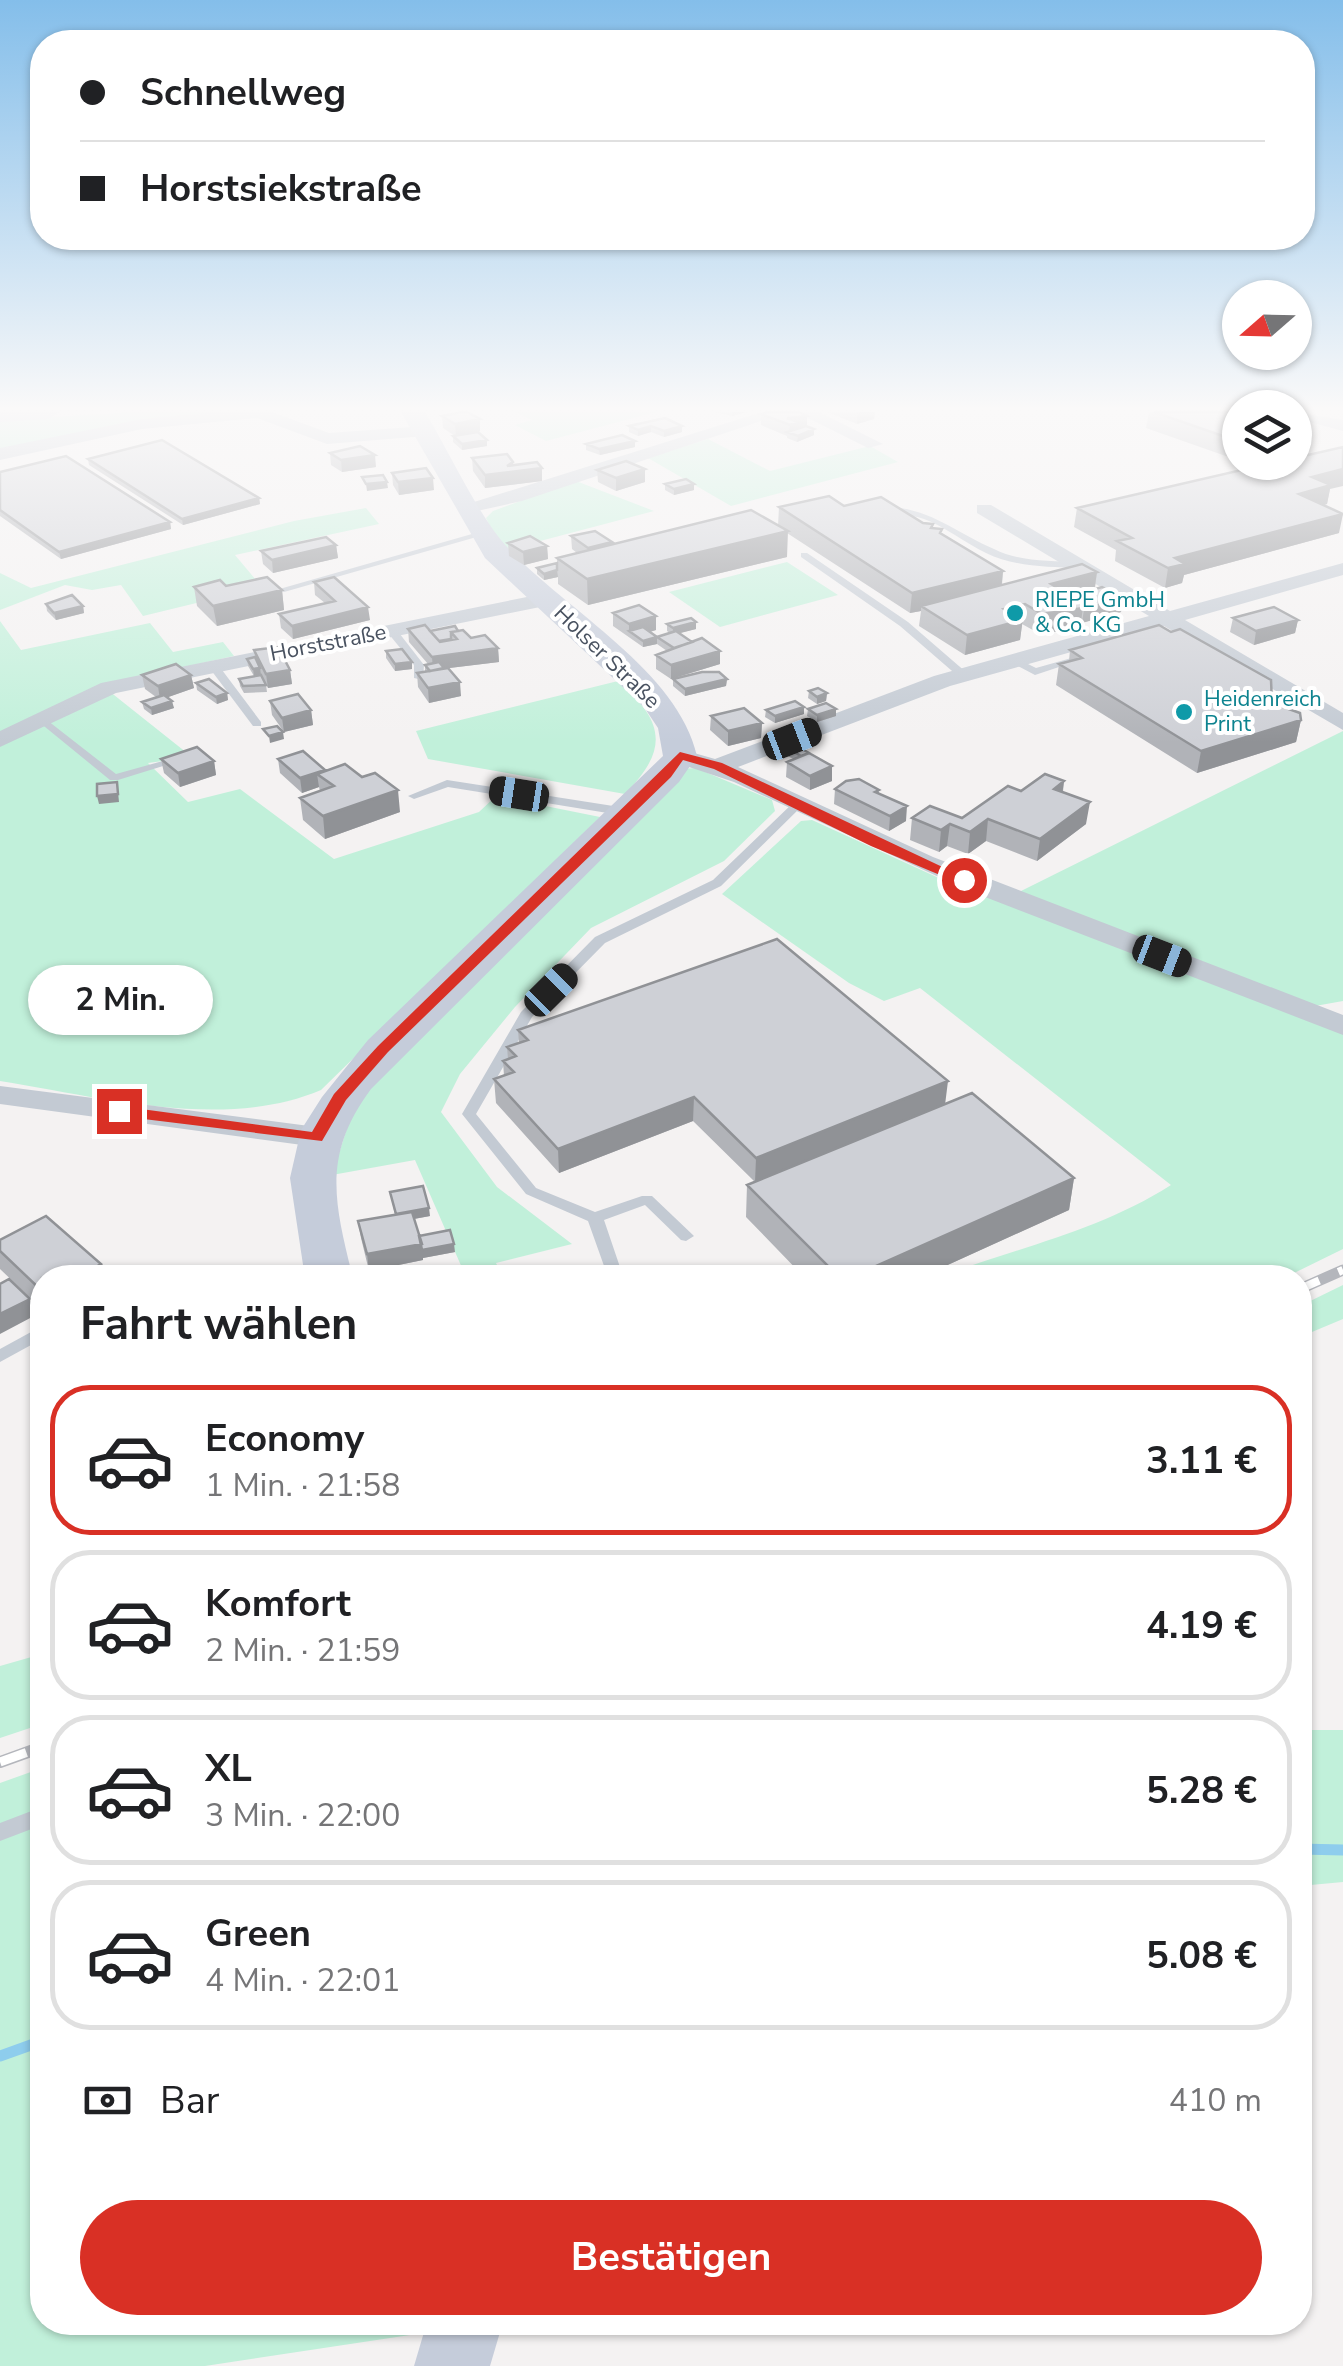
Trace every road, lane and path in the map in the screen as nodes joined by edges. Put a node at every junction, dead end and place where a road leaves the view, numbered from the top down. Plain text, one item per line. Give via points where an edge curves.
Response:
1 (471, 522) edge
2 (476, 522) edge
3 (940, 522) edge
4 (1007, 522) edge
5 (804, 555) dead end
6 (1082, 566) junction
7 (1343, 569) edge
8 (281, 590) edge
9 (547, 599) junction
10 (1171, 617) junction
11 (392, 630) junction
12 (1086, 658) edge
13 (1014, 660) junction
14 (212, 664) junction
15 (963, 675) junction
16 (419, 678) edge
17 (1284, 686) junction
18 (1256, 692) edge
19 (43, 720) junction
20 (1343, 723) edge
21 (257, 724) dead end
22 (0, 740) edge
23 (699, 761) junction
24 (170, 762) edge
25 (414, 796) dead end
26 (798, 804) junction
27 (626, 812) junction
28 (1339, 1020) edge
29 (0, 1095) edge
30 (317, 1138) junction
31 (594, 1218) junction
32 (686, 1236) dead end
33 (322, 1265) edge
34 (611, 1265) edge
35 (30, 1339) edge
36 (0, 1356) edge
37 (30, 1821) edge
38 (1, 1832) edge
39 (461, 2335) edge
40 (452, 2366) edge

1 - 8 lane
2 - 9 main road, Holser Straße
3 - 6 lane via 1004,557
4 - 6 street
5 - 15 lane via 904,624
6 - 10 street
7 - 10 street
9 - 11 street, Horststraße
9 - 23 main road, Holser Straße via 656,701
10 - 13 street via 1141,633
10 - 17 street
11 - 14 street, Horststraße
11 - 16 lane via 419,665
12 - 13 lane via 1035,672
13 - 15 street
14 - 19 street, Horststraße via 109,688
14 - 21 lane
15 - 23 street
17 - 18 lane
17 - 20 street
19 - 22 street, Horststraße
19 - 24 lane via 114,778
23 - 26 street
23 - 27 main road via 667,775
25 - 27 lane via 448,782
26 - 28 street via 993,892
26 - 31 lane via 717,882 600,940 526,1015 469,1114 531,1191
27 - 30 main road via 383,1049 339,1098
29 - 30 street
30 - 33 main road via 311,1182
31 - 32 lane via 647,1199
31 - 34 lane
35 - 36 lane
37 - 38 lane
39 - 40 main road

